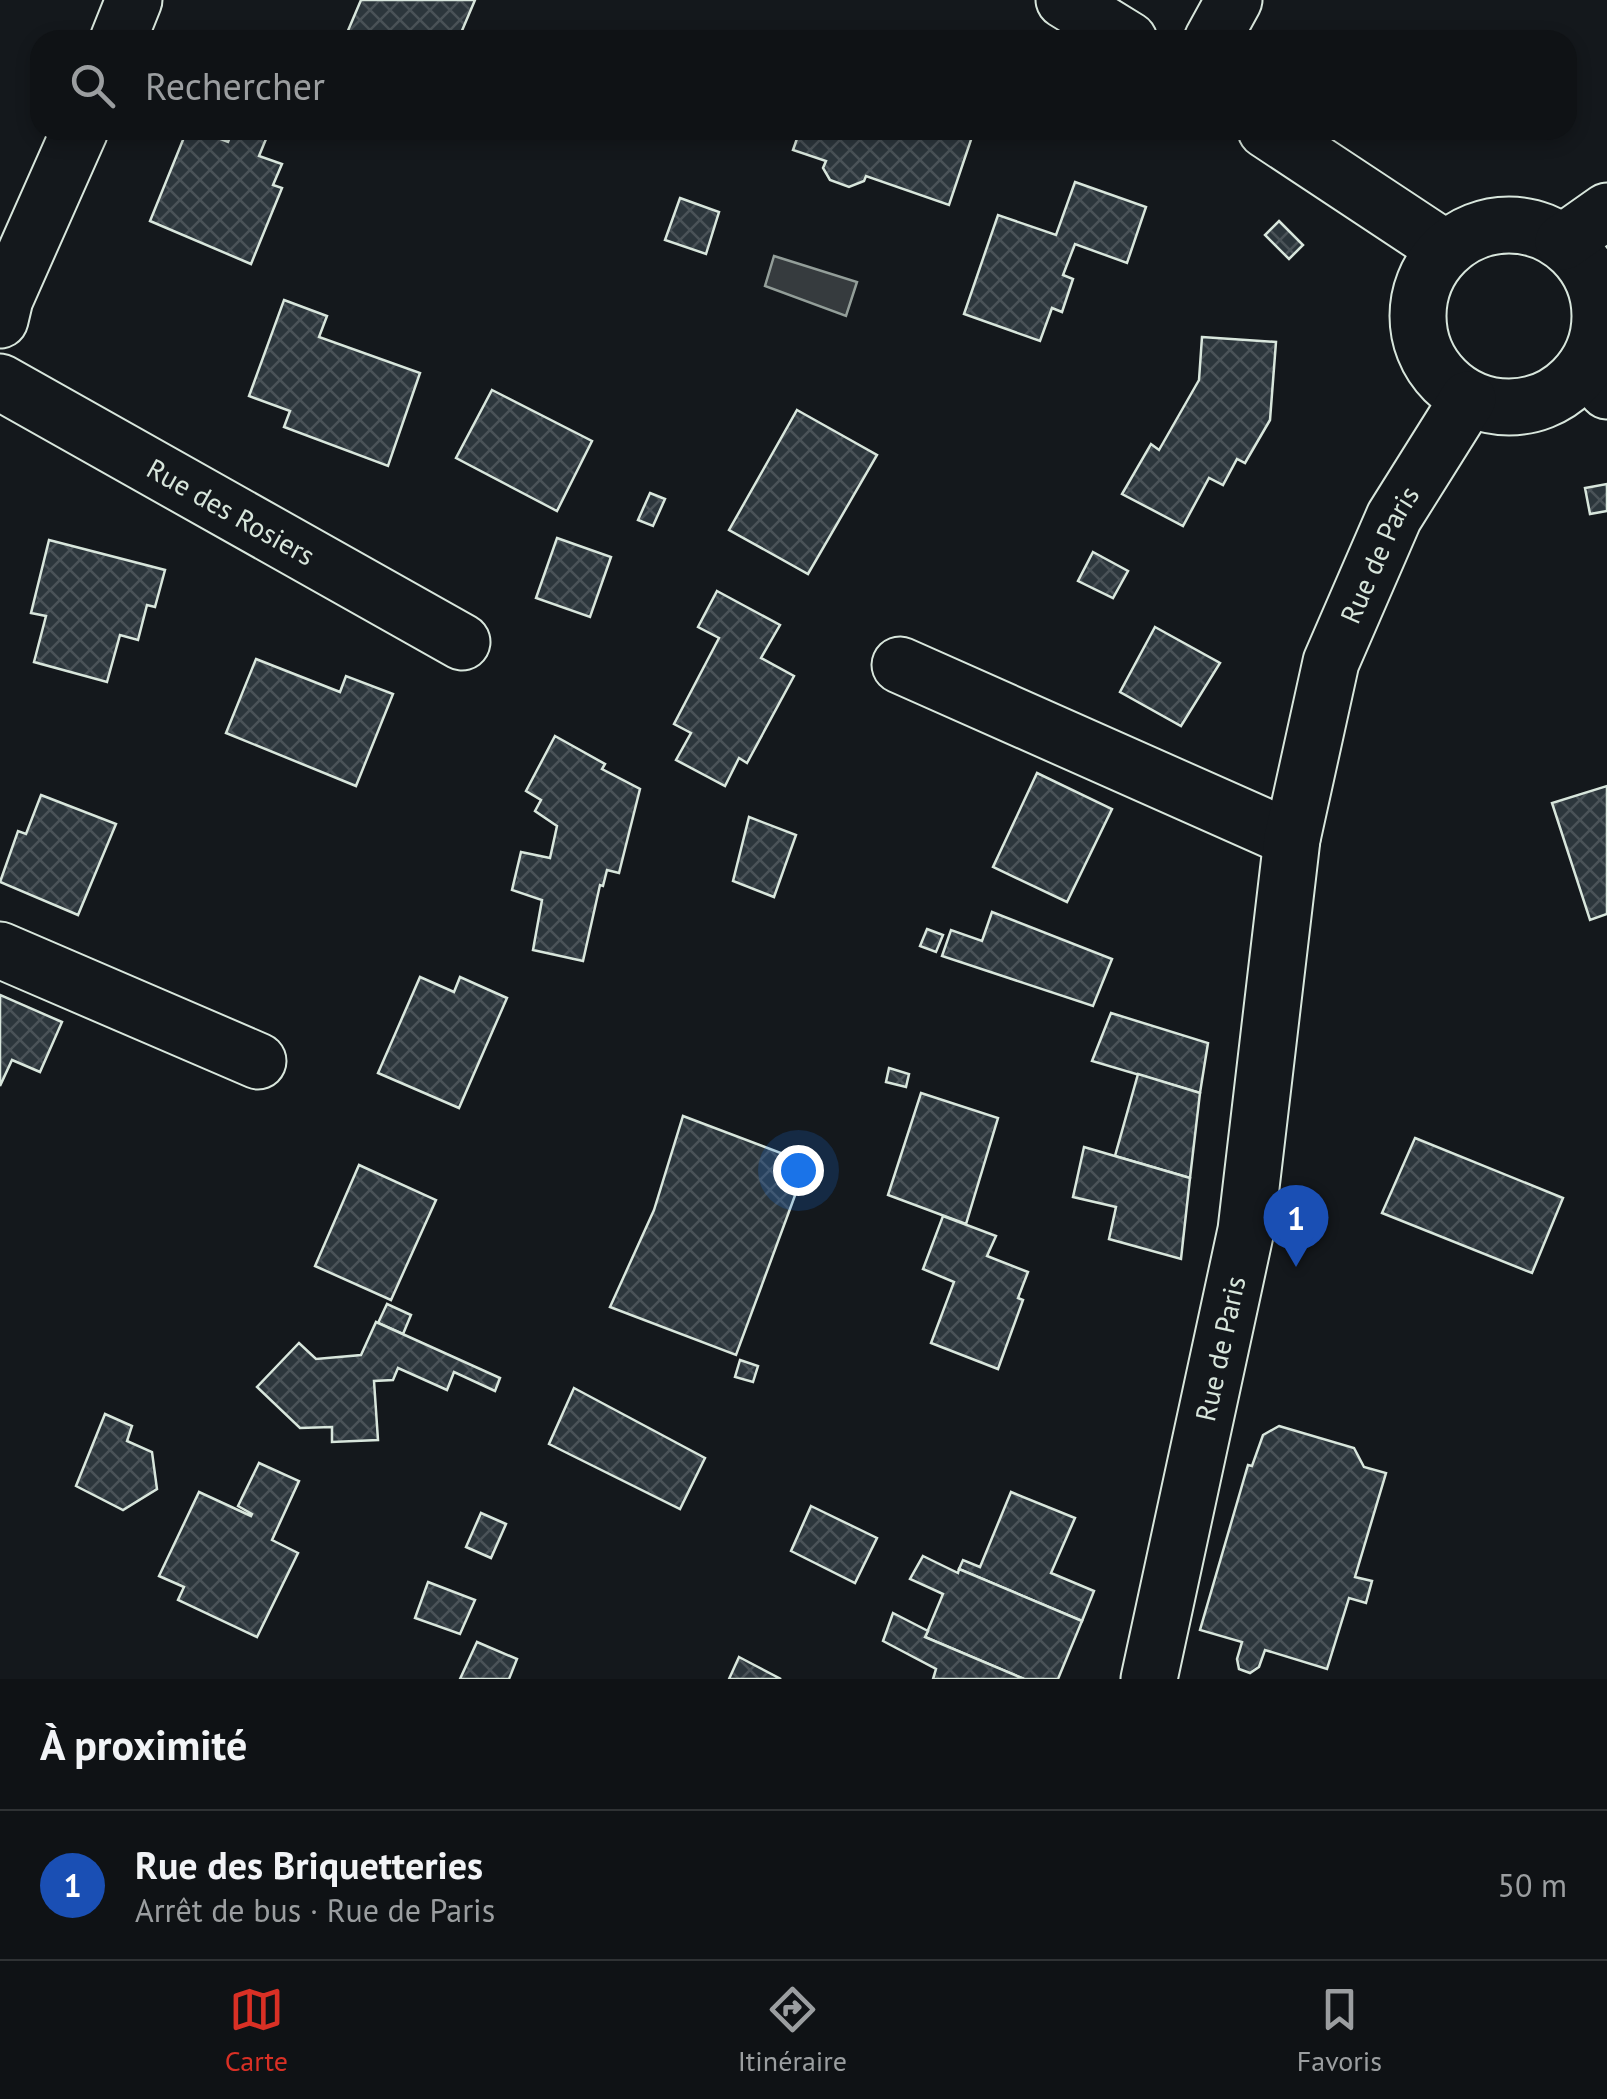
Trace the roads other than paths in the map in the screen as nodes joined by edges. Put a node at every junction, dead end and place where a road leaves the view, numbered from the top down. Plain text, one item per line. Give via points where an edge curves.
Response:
1 (134, 0) edge
2 (1064, 0) edge
3 (1234, 0) edge
4 (122, 30) edge
5 (1113, 30) edge
6 (1218, 30) edge
7 (76, 140) edge
8 (1281, 140) edge
9 (1607, 212) edge
10 (1563, 242) junction
11 (1446, 249) junction
12 (1604, 302) edge
13 (0, 320) edge
14 (1596, 379) edge
15 (0, 382) edge
16 (1468, 398) junction
17 (462, 642) dead end
18 (900, 665) dead end
19 (1292, 839) junction
20 (0, 950) edge
21 (258, 1061) dead end
22 (1149, 1679) edge

1 - 4 main road
2 - 5 main road
3 - 6 main road
7 - 13 main road
8 - 11 main road
9 - 10 main road
10 - 11 main road via 1528,228 1490,226
10 - 12 main road
11 - 16 main road via 1418,299 1418,330 1426,357
12 - 14 main road
14 - 16 main road via 1519,407
15 - 17 main road, Rue des Rosiers
16 - 19 main road, Rue de Paris via 1394,517 1331,662
18 - 19 main road
19 - 22 main road, Rue de Paris via 1246,1230
20 - 21 main road

